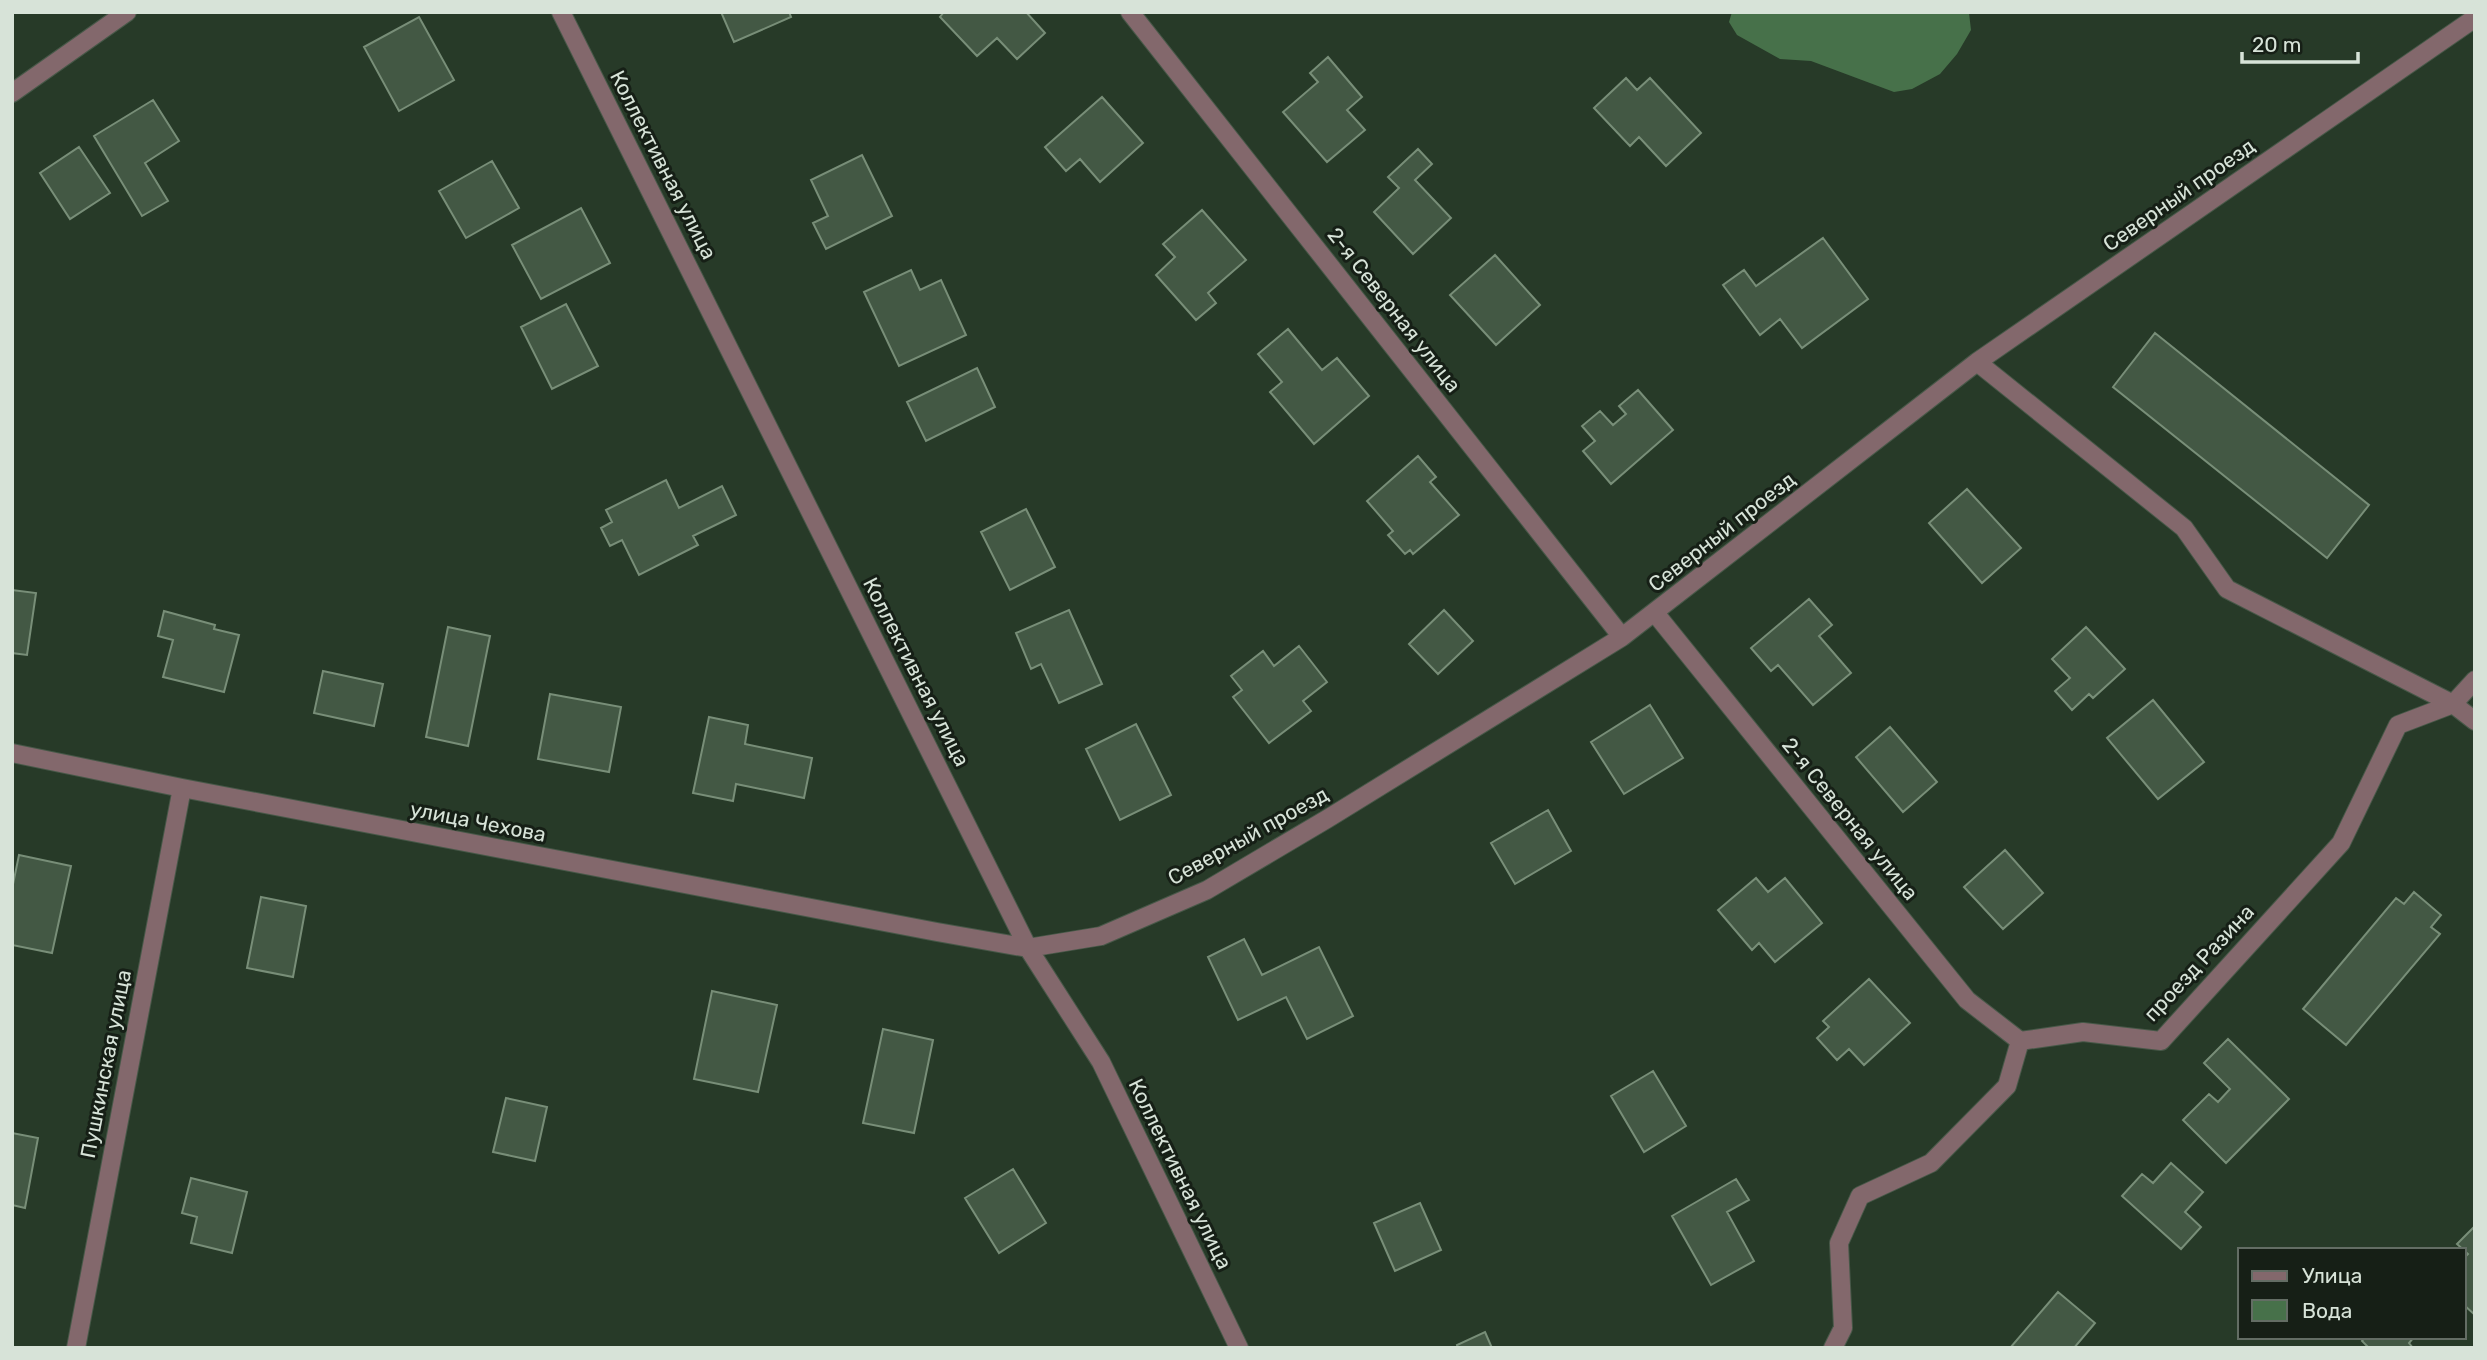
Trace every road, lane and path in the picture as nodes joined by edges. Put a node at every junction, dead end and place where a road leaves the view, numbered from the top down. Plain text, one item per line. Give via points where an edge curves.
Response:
1 (127, 12) edge
2 (1130, 12) edge
3 (563, 14) edge
4 (2475, 18) edge
5 (12, 93) edge
6 (1977, 362) junction
7 (1655, 613) junction
8 (1622, 637) junction
9 (2475, 680) edge
10 (2453, 704) junction
11 (2475, 720) edge
12 (12, 753) edge
13 (182, 788) junction
14 (937, 932) joint
15 (1028, 948) junction
16 (2020, 1041) junction
17 (76, 1348) edge
18 (1239, 1348) edge
19 (1833, 1348) edge

1 - 5 street
2 - 8 street, 2-я Северная улица
3 - 15 street, Коллективная улица
4 - 6 street, Северный проезд
6 - 7 street, Северный проезд
6 - 10 street via 2184,528 2227,589
7 - 8 street, Северный проезд
7 - 16 street, 2-я Северная улица via 1967,1000
8 - 15 street, Северный проезд via 1207,890 1101,936
9 - 10 street, проезд Разина
10 - 11 street
10 - 16 street, проезд Разина via 2398,725 2341,843 2161,1041 2083,1032
12 - 13 street, улица Чехова
13 - 14 street, улица Чехова
13 - 17 street, Пушкинская улица
14 - 15 street, Северный проезд
15 - 18 street, Коллективная улица via 1101,1062
16 - 19 street via 2007,1086 1931,1163 1860,1196 1839,1243 1843,1328

